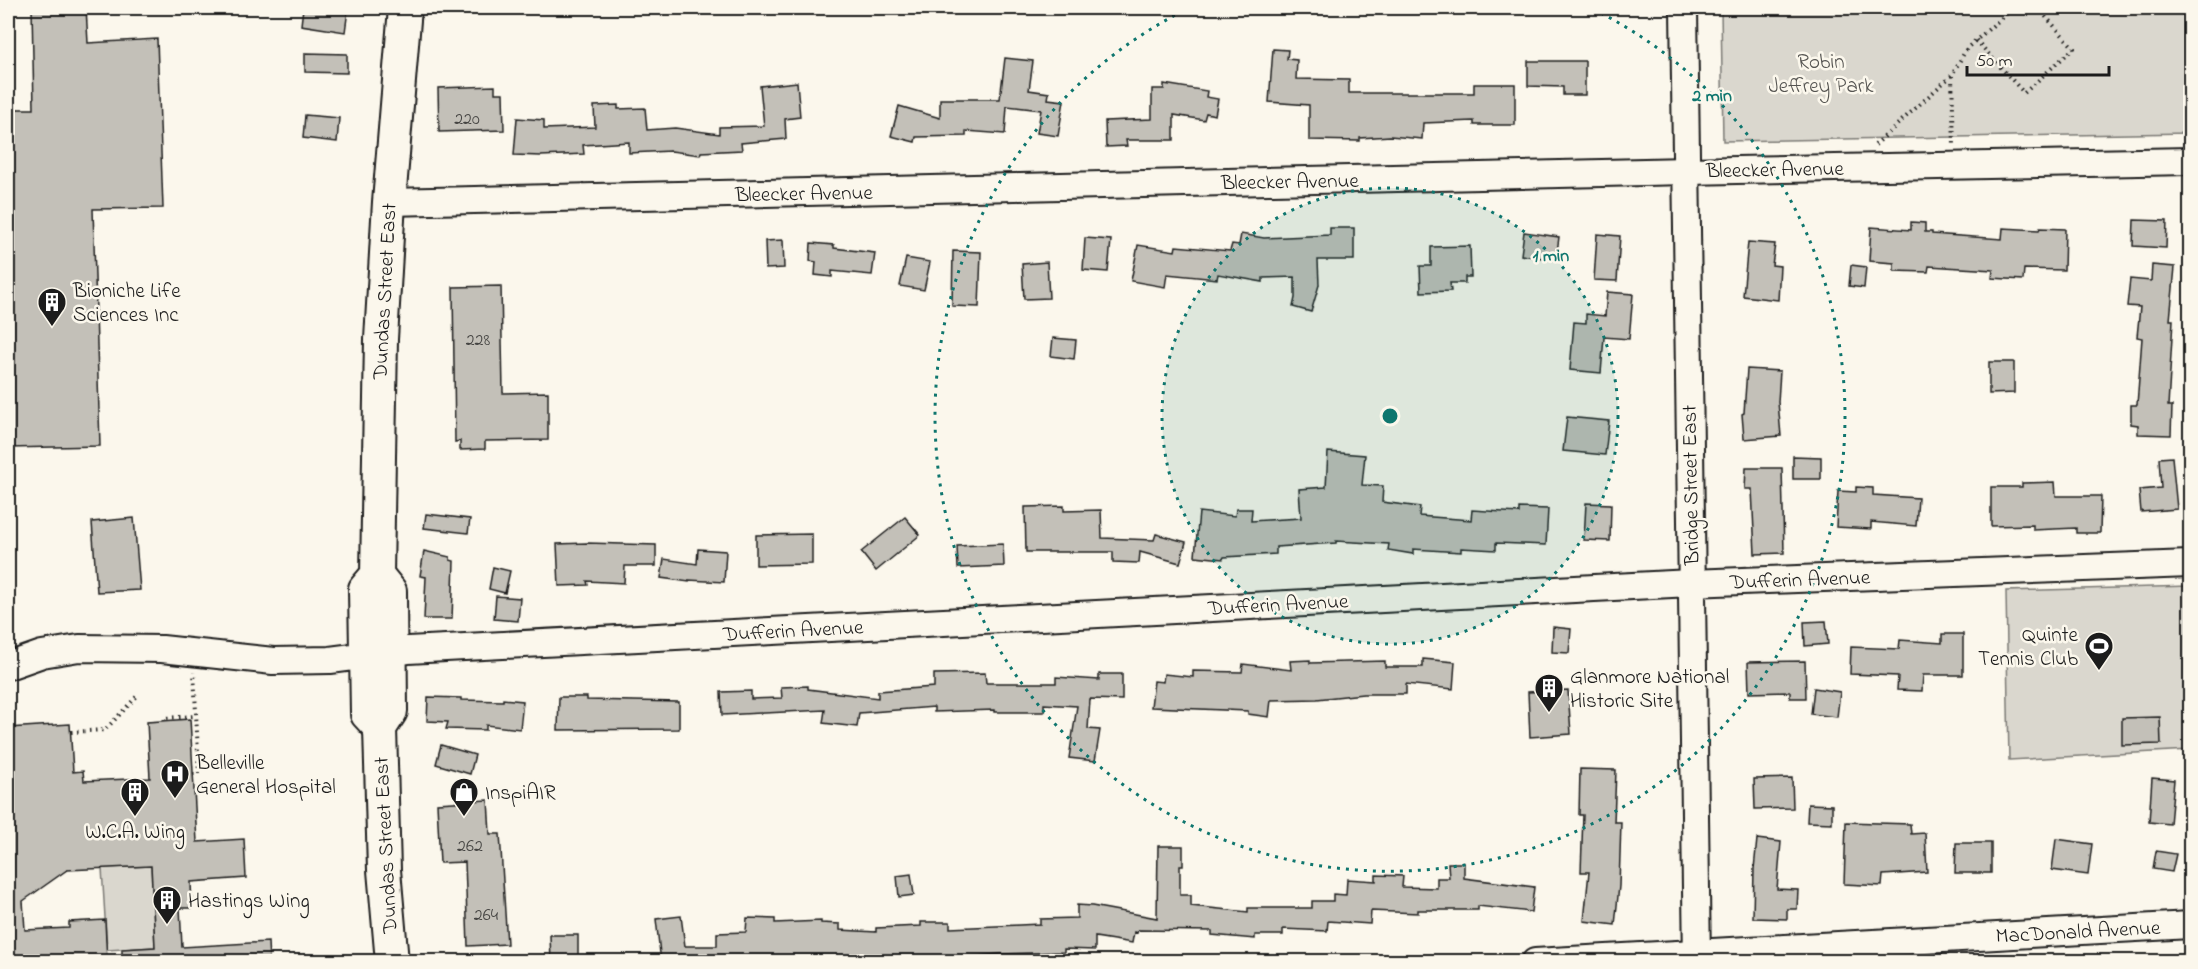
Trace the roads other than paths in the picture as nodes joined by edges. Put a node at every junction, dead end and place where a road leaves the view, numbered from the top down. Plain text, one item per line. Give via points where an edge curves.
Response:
1 (405, 8) edge
2 (1684, 8) edge
3 (2190, 161) edge
4 (1687, 171) junction
5 (389, 202) junction
6 (2190, 564) edge
7 (1691, 582) junction
8 (378, 654) junction
9 (8, 666) edge
10 (2190, 925) edge
11 (1697, 956) edge
12 (391, 961) edge
13 (1535, 962) edge

1 - 5 main road, Dundas Street East
2 - 4 street, Bridge Street East
3 - 4 street, Bleecker Avenue
4 - 5 street, Bleecker Avenue
4 - 7 street, Bridge Street East
5 - 8 main road, Dundas Street East via 380,350 376,575 390,591
6 - 7 street, Dufferin Avenue
7 - 8 street, Dufferin Avenue
7 - 11 street, Bridge Street East
8 - 9 street, Dufferin Avenue via 273,661 162,649 79,648 42,654
8 - 12 main road, Dundas Street East via 391,711 380,728
10 - 11 street, MacDonald Avenue
11 - 13 street, MacDonald Avenue

